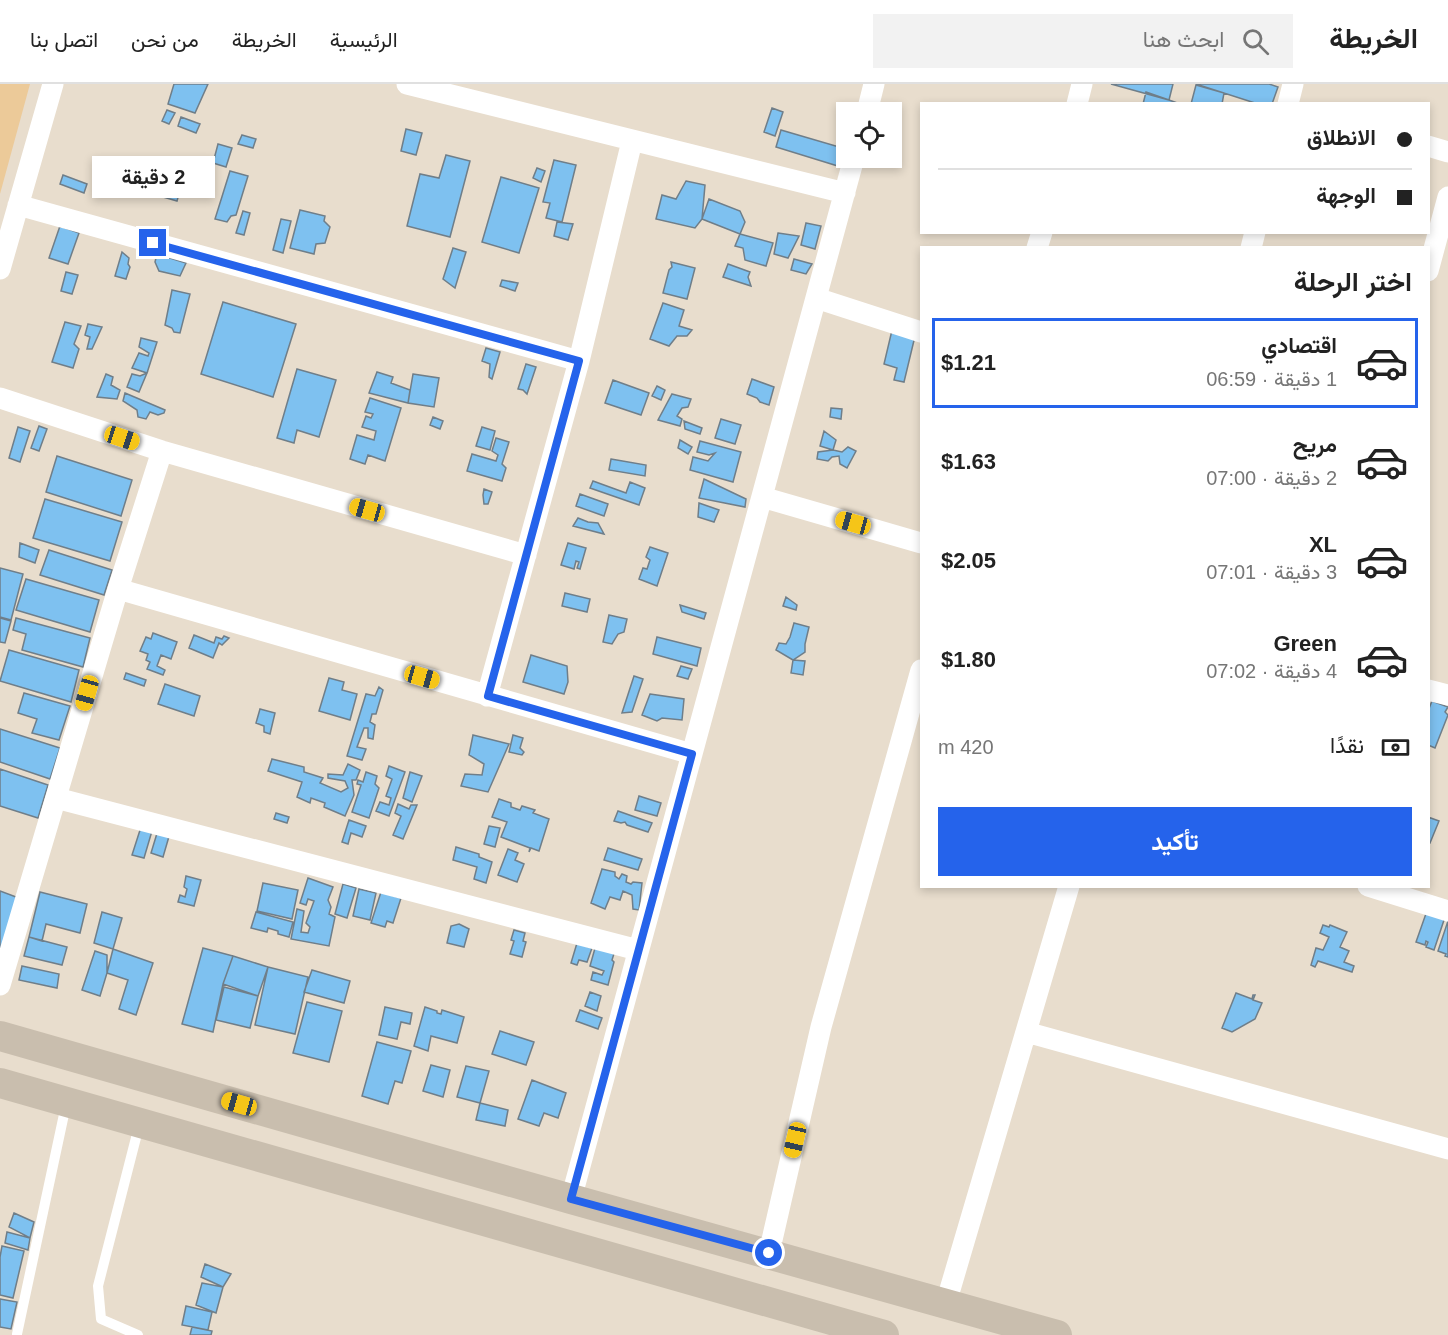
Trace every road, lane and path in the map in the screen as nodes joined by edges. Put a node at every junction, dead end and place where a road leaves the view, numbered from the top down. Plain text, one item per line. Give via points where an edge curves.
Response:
1 (53, 84) edge
2 (407, 84) edge
3 (874, 84) edge
4 (1082, 84) edge
5 (870, 102) edge
6 (1078, 102) edge
7 (632, 141) junction
8 (1430, 147) edge
9 (1448, 152) edge
10 (851, 168) edge
11 (845, 193) junction
12 (1448, 197) edge
13 (18, 205) junction
14 (1430, 264) edge
15 (0, 269) edge
16 (816, 298) junction
17 (920, 332) edge
18 (579, 361) junction
19 (0, 399) edge
20 (162, 451) junction
21 (762, 497) junction
22 (920, 543) edge
23 (526, 555) junction
24 (118, 589) junction
25 (920, 674) edge
26 (1430, 690) edge
27 (1448, 695) edge
28 (488, 696) junction
29 (692, 754) junction
30 (57, 798) junction
31 (1068, 888) edge
32 (1374, 888) edge
33 (1448, 911) edge
34 (638, 950) junction
35 (0, 985) edge
36 (1026, 1032) junction
37 (0, 1036) edge
38 (62, 1053) junction
39 (0, 1083) edge
40 (61, 1100) junction
41 (140, 1122) junction
42 (1448, 1149) edge
43 (571, 1199) junction
44 (769, 1253) junction
45 (945, 1303) junction
46 (17, 1334) edge
47 (138, 1335) edge
48 (884, 1335) edge
49 (1057, 1335) edge

1 - 13 street
2 - 7 street
3 - 5 street
4 - 6 street
7 - 11 street
7 - 18 street
8 - 9 street
10 - 11 street
11 - 16 street
12 - 14 street
13 - 15 street
13 - 18 street
16 - 17 street
16 - 21 street
18 - 23 street
19 - 20 street
20 - 23 street
20 - 24 street
21 - 22 street
21 - 29 street
23 - 28 street
24 - 28 street
24 - 30 street
25 - 44 street via 821,1027
26 - 27 street
28 - 29 street
29 - 34 street
30 - 34 street
30 - 35 street
31 - 36 street
32 - 33 street
34 - 43 street
36 - 42 street
36 - 45 street
37 - 38 street
38 - 40 street via 53,1061 47,1084 52,1095
38 - 43 street
39 - 40 street
40 - 41 street
40 - 46 lane
41 - 47 lane via 98,1286 100,1319
41 - 48 street
43 - 44 street
44 - 45 street
45 - 49 street

